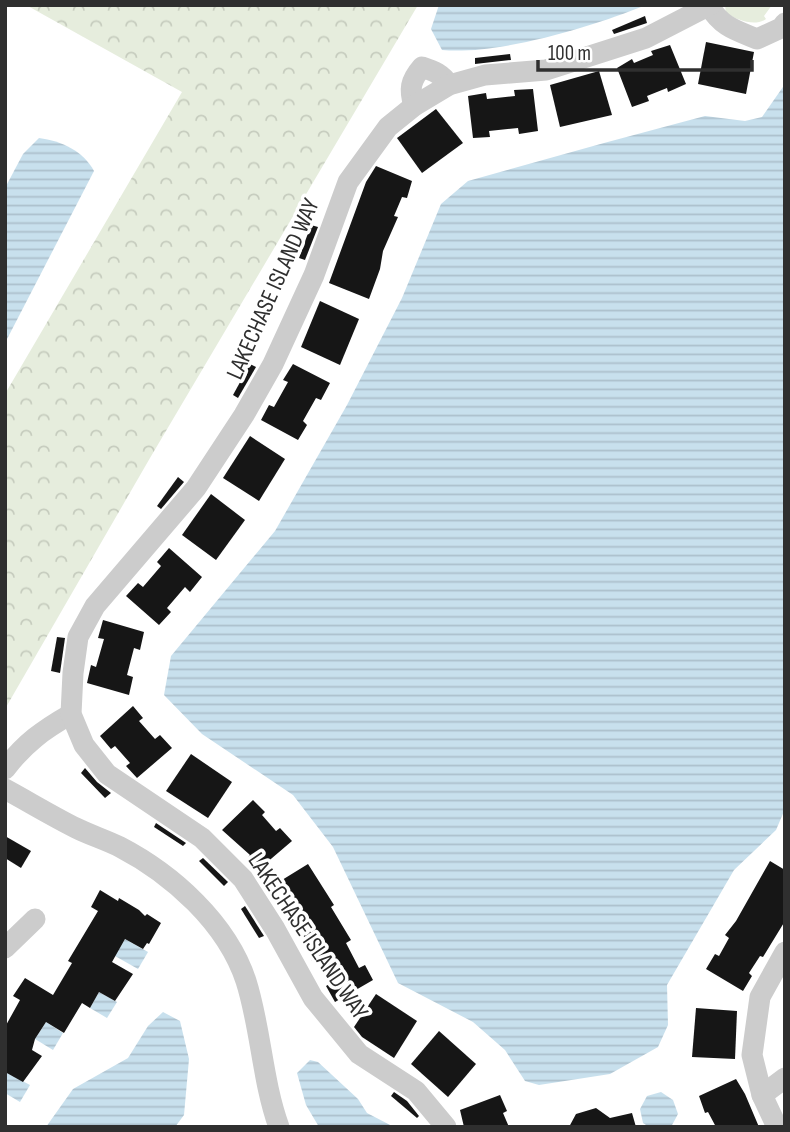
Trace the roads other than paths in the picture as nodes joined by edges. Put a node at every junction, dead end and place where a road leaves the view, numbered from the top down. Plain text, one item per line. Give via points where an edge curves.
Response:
1 (709, 6) edge
2 (785, 23) edge
3 (449, 85) junction
4 (414, 106) junction
5 (71, 714) junction
6 (5, 769) edge
7 (5, 789) edge
8 (35, 919) dead end
9 (5, 948) edge
10 (785, 952) edge
11 (785, 1078) edge
12 (762, 1095) junction
13 (277, 1126) edge
14 (446, 1127) edge
15 (777, 1127) edge

1 - 2 street via 717,20 757,39
1 - 3 street, LAKECHASE ISLAND WAY via 646,38 546,69 485,75
3 - 4 street, LAKECHASE ISLAND WAY
3 - 4 street via 445,78 422,67 410,90
4 - 5 street, LAKECHASE ISLAND WAY via 388,127 348,182 314,275 244,415 196,488 94,606 78,637
5 - 6 street via 40,732
5 - 14 street, LAKECHASE ISLAND WAY via 84,745 107,774 202,838 243,879 313,998 359,1054 416,1091
7 - 13 street via 162,873 206,914 245,978
8 - 9 street
10 - 12 street via 760,997 752,1055
11 - 12 street
12 - 15 street

